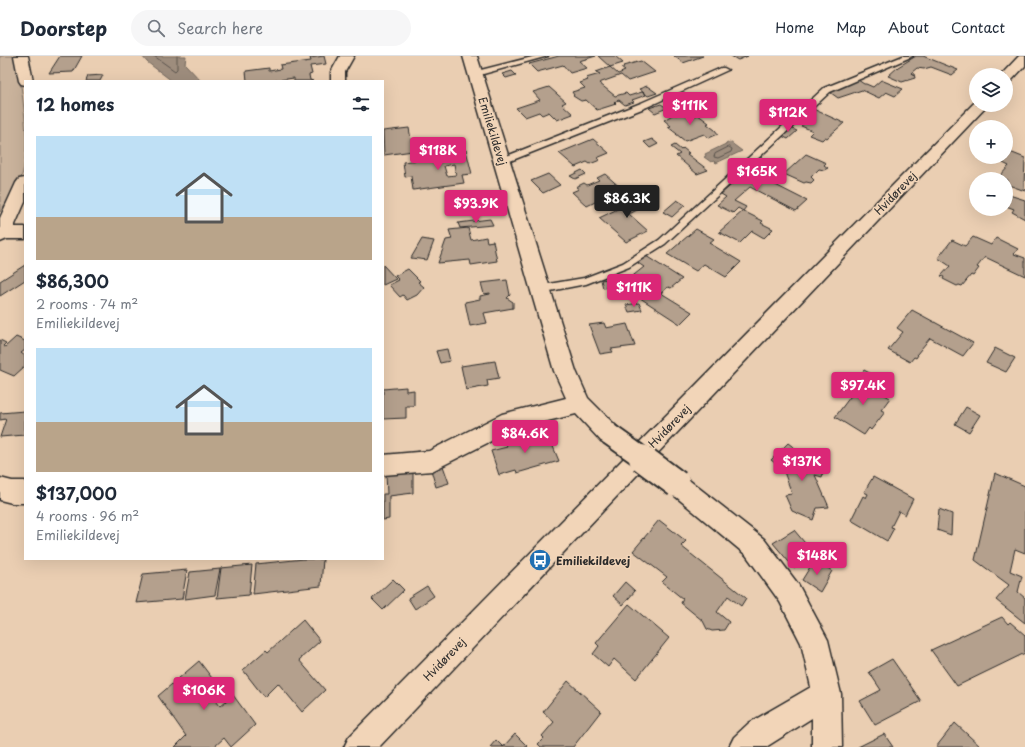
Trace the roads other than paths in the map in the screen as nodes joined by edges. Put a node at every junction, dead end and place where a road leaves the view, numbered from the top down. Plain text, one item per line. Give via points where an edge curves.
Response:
1 (21, 56) edge
2 (347, 56) edge
3 (470, 56) edge
4 (544, 56) edge
5 (909, 56) edge
6 (1025, 58) edge
7 (724, 70) dead end
8 (1013, 71) edge
9 (476, 74) junction
10 (26, 80) edge
11 (338, 80) edge
12 (973, 112) edge
13 (502, 161) junction
14 (24, 185) edge
15 (24, 233) edge
16 (1, 234) edge
17 (540, 289) junction
18 (580, 404) junction
19 (384, 465) edge
20 (0, 489) edge
21 (24, 492) edge
22 (827, 694) junction
23 (359, 747) edge
24 (744, 747) edge
25 (827, 747) edge

1 - 10 street
2 - 11 street via 338,72
3 - 9 street, Emiliekildevej
4 - 9 lane
5 - 17 lane via 827,90 662,242 626,265 586,281
6 - 8 street
7 - 13 lane via 644,105
9 - 13 street, Emiliekildevej
12 - 23 street, Hvidørevej
13 - 17 street, Emiliekildevej
14 - 16 street
15 - 16 street
17 - 18 street, Emiliekildevej via 565,371
18 - 19 street via 510,421 432,460
18 - 22 street, Emiliekildevej, bridge via 610,434 755,547 789,593 814,640
20 - 21 street
22 - 24 street via 759,733
22 - 25 street, Emiliekildevej

